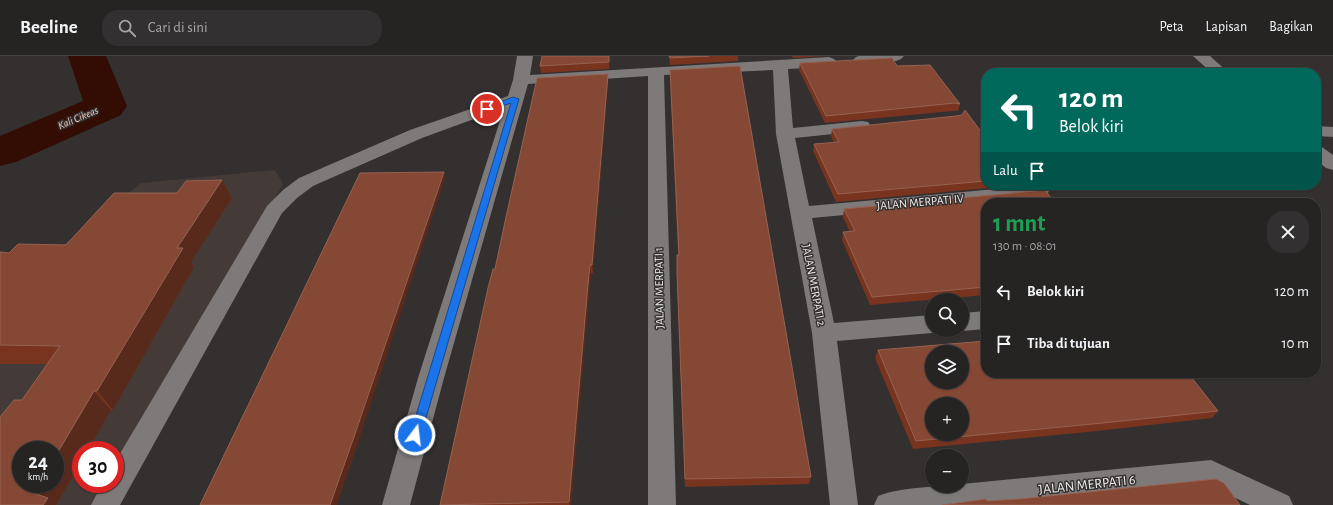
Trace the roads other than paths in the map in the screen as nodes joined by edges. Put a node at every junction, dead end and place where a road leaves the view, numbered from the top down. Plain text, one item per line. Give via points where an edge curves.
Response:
1 (525, 56) edge
2 (896, 56) edge
3 (1201, 56) edge
4 (780, 65) junction
5 (1215, 68) edge
6 (656, 71) junction
7 (518, 90) junction
8 (877, 125) edge
9 (1321, 131) edge
10 (1333, 132) edge
11 (785, 134) junction
12 (1321, 155) edge
13 (1333, 164) edge
14 (1039, 191) edge
15 (800, 213) junction
16 (981, 320) edge
17 (969, 321) edge
18 (925, 325) edge
19 (824, 334) junction
20 (105, 505) edge
21 (396, 505) edge
22 (662, 505) edge
23 (844, 505) edge
24 (888, 505) edge
25 (1279, 505) edge

1 - 7 street
2 - 4 street
3 - 5 street
4 - 6 street
4 - 11 street, JALAN MERPATI 2
6 - 7 street
6 - 22 street, JALAN MERPATI 1
7 - 20 street via 306,182 274,210
7 - 21 street via 431,378
8 - 11 street
9 - 10 street
11 - 15 street, JALAN MERPATI 2
12 - 13 street
14 - 15 street, JALAN MERPATI IV
15 - 19 street, JALAN MERPATI 2
16 - 17 street
18 - 19 street
19 - 23 street, JALAN MERPATI 2
24 - 25 street, JALAN MERPATI 6 via 1211,472

